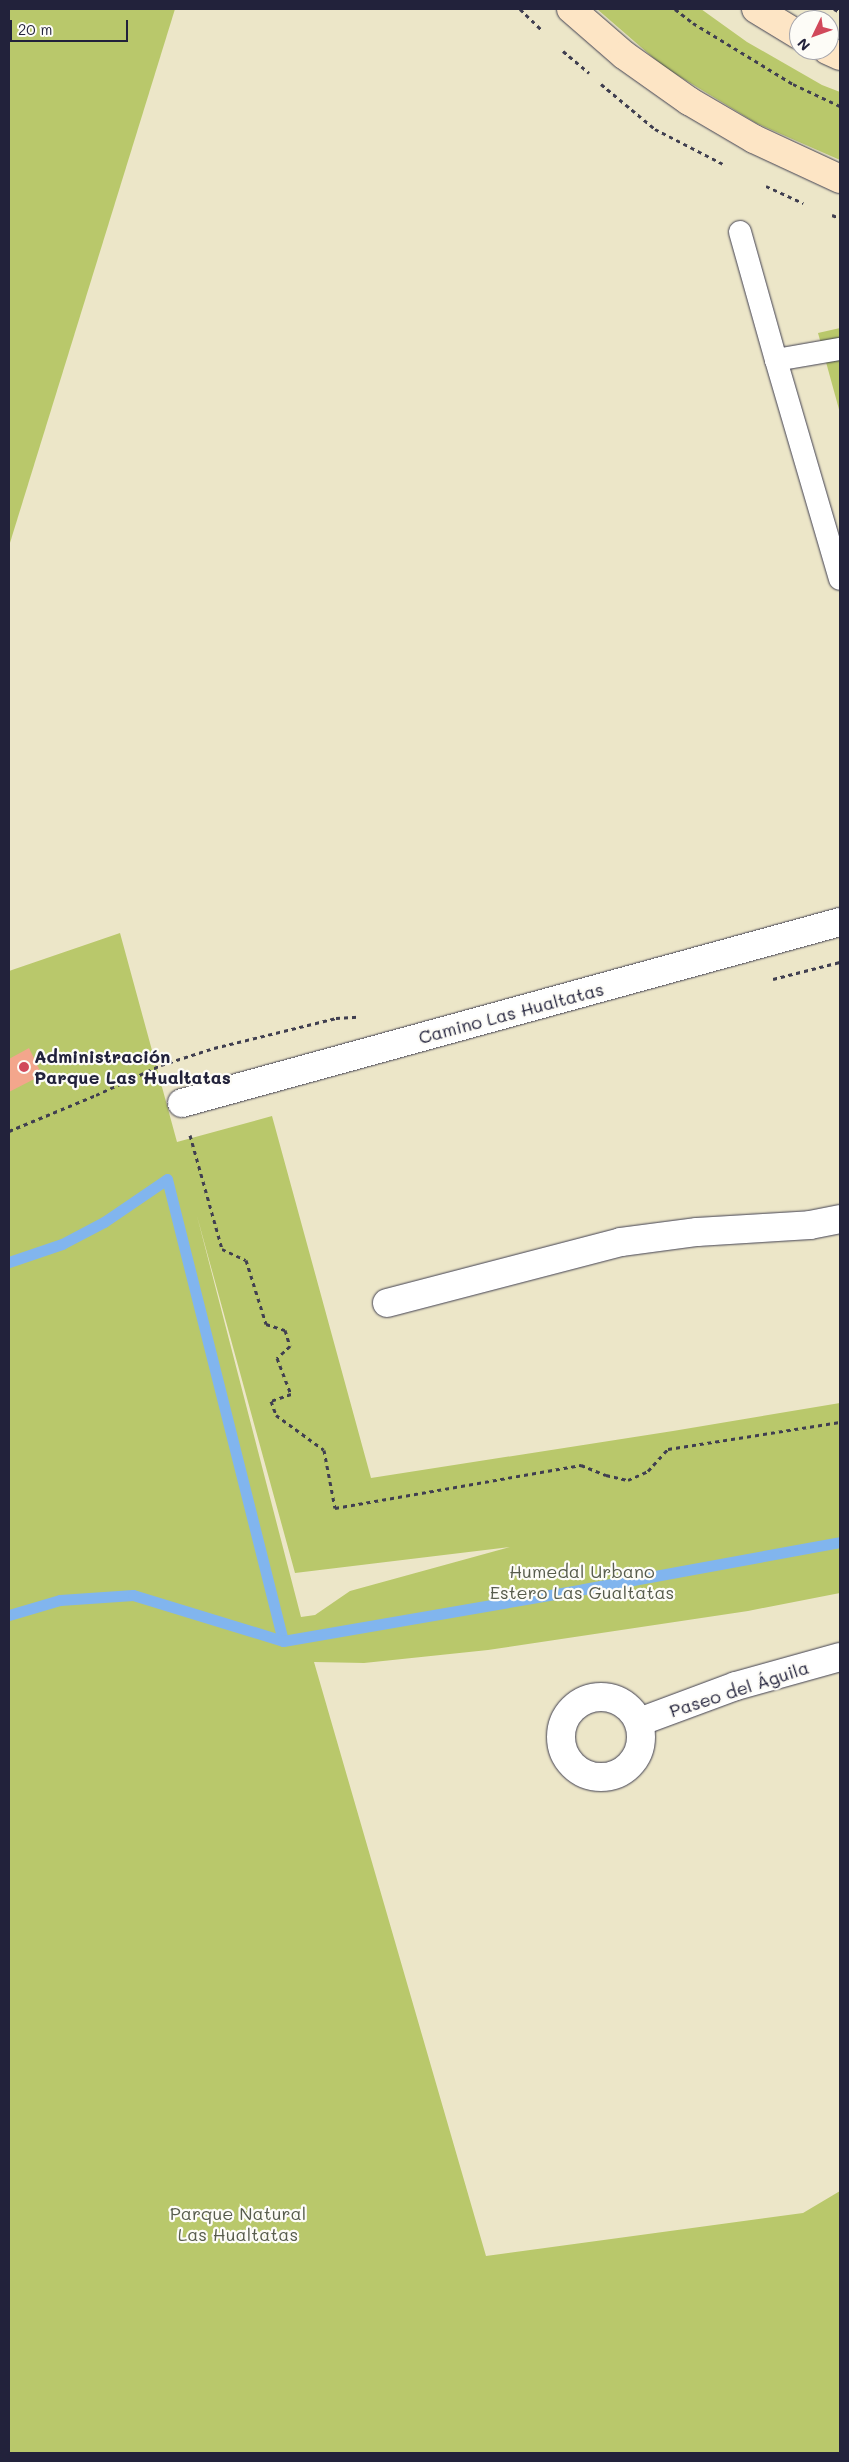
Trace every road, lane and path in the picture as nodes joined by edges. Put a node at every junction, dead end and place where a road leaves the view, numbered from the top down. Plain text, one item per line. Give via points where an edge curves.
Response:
1 (571, 9) edge
2 (675, 9) edge
3 (756, 9) edge
4 (834, 9) edge
5 (840, 12) edge
6 (789, 28) edge
7 (840, 106) edge
8 (840, 179) edge
9 (740, 232) dead end
10 (840, 349) edge
11 (776, 360) junction
12 (840, 580) edge
13 (840, 922) edge
14 (182, 1103) joint
15 (840, 1219) edge
16 (387, 1303) dead end
17 (840, 1422) edge
18 (840, 1657) edge
19 (639, 1722) dead end

1 - 8 street via 624,55 689,101 754,139
2 - 7 path via 793,84
3 - 6 street
4 - 5 path
9 - 11 lane
10 - 11 lane
11 - 12 lane
13 - 14 street, Camino Las Hualtatas
14 - 17 path via 222,1249 246,1260 266,1324 285,1330 290,1346 277,1358 290,1394 271,1401 276,1415 324,1450 335,1508 581,1465 628,1480 648,1471 668,1449
15 - 16 street via 810,1225 697,1232 621,1242
18 - 19 street, Paseo del Águila via 736,1686

